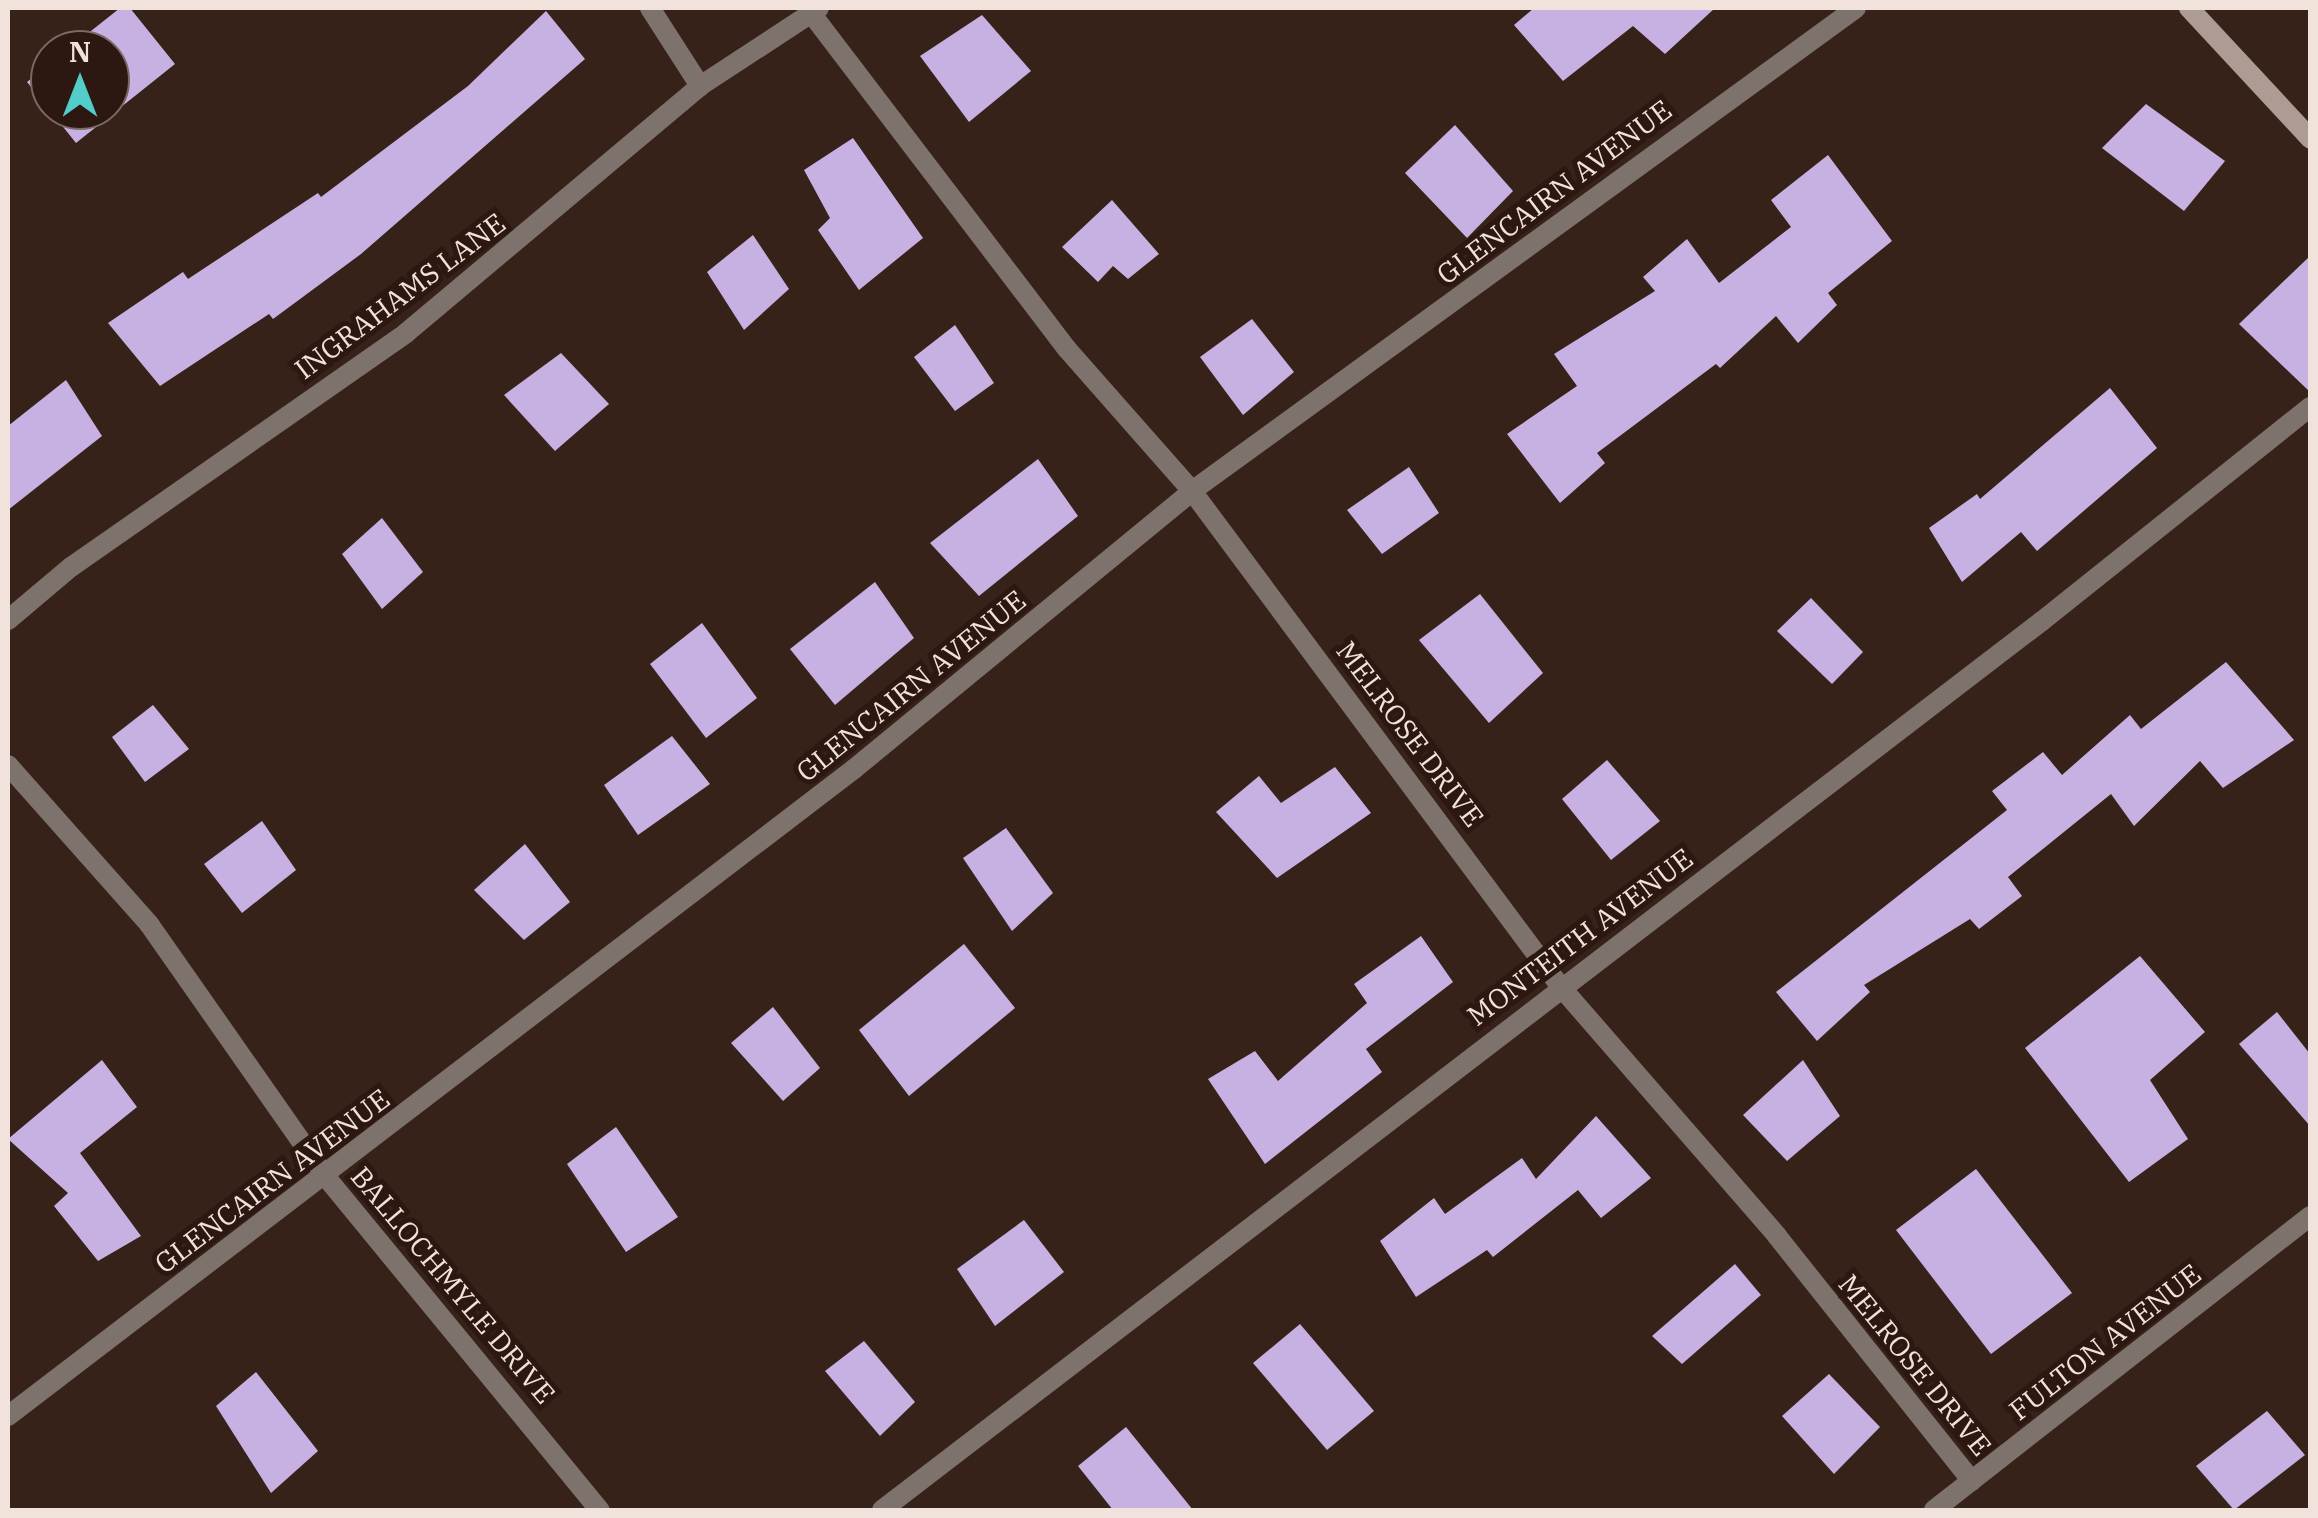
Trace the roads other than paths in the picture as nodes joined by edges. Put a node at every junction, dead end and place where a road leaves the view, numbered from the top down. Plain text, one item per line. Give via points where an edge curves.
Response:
1 (650, 8) edge
2 (1856, 8) edge
3 (2189, 8) edge
4 (815, 10) edge
5 (700, 86) junction
6 (2310, 138) edge
7 (2310, 407) edge
8 (1192, 490) junction
9 (8, 620) edge
10 (8, 764) edge
11 (1560, 986) junction
12 (326, 1177) junction
13 (2310, 1216) edge
14 (8, 1416) edge
15 (1972, 1481) junction
16 (600, 1510) edge
17 (882, 1510) edge
18 (1934, 1510) edge

1 - 5 street
2 - 8 street, GLENCAIRN AVENUE
3 - 6 main road
4 - 5 street, INGRAHAMS LANE
4 - 8 street, MELROSE DRIVE via 1067,348
5 - 9 street, INGRAHAMS LANE via 406,332 70,567
7 - 11 street, MONTEITH AVENUE via 2042,622
8 - 11 street, MELROSE DRIVE
8 - 12 street, GLENCAIRN AVENUE via 854,769
10 - 12 street, BALLOCHMYLE DRIVE via 168,948
11 - 15 street, MELROSE DRIVE via 1777,1236
11 - 17 street, MONTEITH AVENUE
12 - 14 street, GLENCAIRN AVENUE
12 - 16 street, BALLOCHMYLE DRIVE
13 - 15 street, FULTON AVENUE
15 - 18 street, FULTON AVENUE

